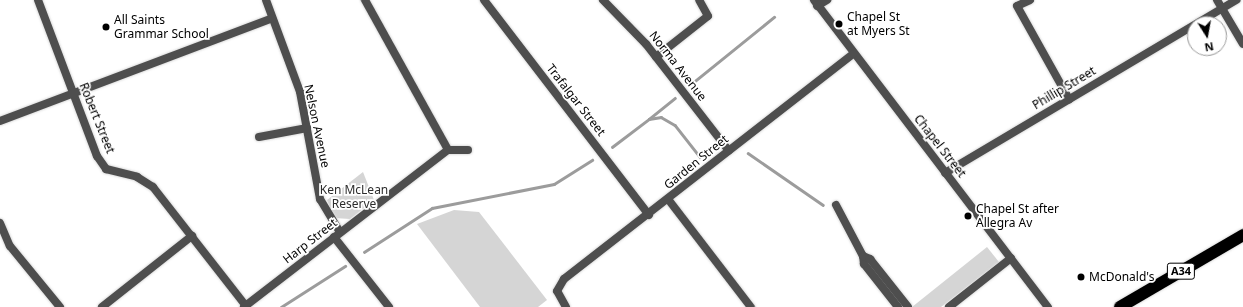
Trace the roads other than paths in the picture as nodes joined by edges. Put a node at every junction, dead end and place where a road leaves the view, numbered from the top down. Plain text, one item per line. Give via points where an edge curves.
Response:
1 (38, 0) edge
2 (266, 0) edge
3 (365, 0) edge
4 (484, 0) edge
5 (603, 0) edge
6 (700, 0) edge
7 (827, 0) edge
8 (1030, 0) edge
9 (1217, 0) edge
10 (1236, 0) edge
11 (815, 3) edge
12 (1222, 8) junction
13 (272, 18) junction
14 (1243, 44) edge
15 (853, 54) junction
16 (656, 57) junction
17 (74, 94) junction
18 (1068, 99) junction
19 (0, 121) edge
20 (307, 128) junction
21 (259, 137) dead end
22 (448, 150) junction
23 (468, 150) dead end
24 (729, 151) junction
25 (945, 173) junction
26 (668, 199) junction
27 (836, 205) dead end
28 (648, 215) junction
29 (0, 223) edge
30 (337, 235) junction
31 (1243, 235) edge
32 (192, 236) junction
33 (863, 256) junction
34 (1011, 258) junction
35 (245, 306) edge
36 (60, 307) edge
37 (102, 307) edge
38 (389, 307) edge
39 (566, 307) edge
40 (751, 307) edge
41 (898, 307) edge
42 (908, 307) edge
43 (949, 307) edge
44 (1048, 307) edge
45 (1120, 307) edge

1 - 17 street, Robert Street
2 - 13 street, Nelson Avenue
3 - 22 street
4 - 28 street, Trafalgar Street
5 - 16 street, Norma Avenue
6 - 16 street via 708,16
7 - 11 street
8 - 18 street via 1017,6
9 - 12 street
10 - 12 street, Phillip Street
11 - 15 street, Chapel Street
12 - 14 street
12 - 18 street, Phillip Street
13 - 17 street
13 - 20 street, Nelson Avenue via 300,92
15 - 24 street, Garden Street
15 - 25 street, Chapel Street
16 - 24 street, Norma Avenue
17 - 19 street
17 - 32 street, Robert Street via 97,156 106,169 137,177 153,187
18 - 25 street, Phillip Street
20 - 21 street
20 - 30 street, Nelson Avenue via 320,199
22 - 23 street
22 - 30 street, Harp Street
24 - 26 street, Garden Street
25 - 34 street, Chapel Street
26 - 28 street, Garden Street
26 - 40 street
27 - 33 street
28 - 39 street, Garden Street via 564,279 557,291
29 - 36 street via 10,246
30 - 35 street, Harp Street
30 - 38 street, Nelson Avenue
31 - 45 highway, A34
32 - 35 street, Robert Street
32 - 37 street
33 - 41 street via 864,264
33 - 42 street via 870,259
34 - 43 street
34 - 44 street, Chapel Street

